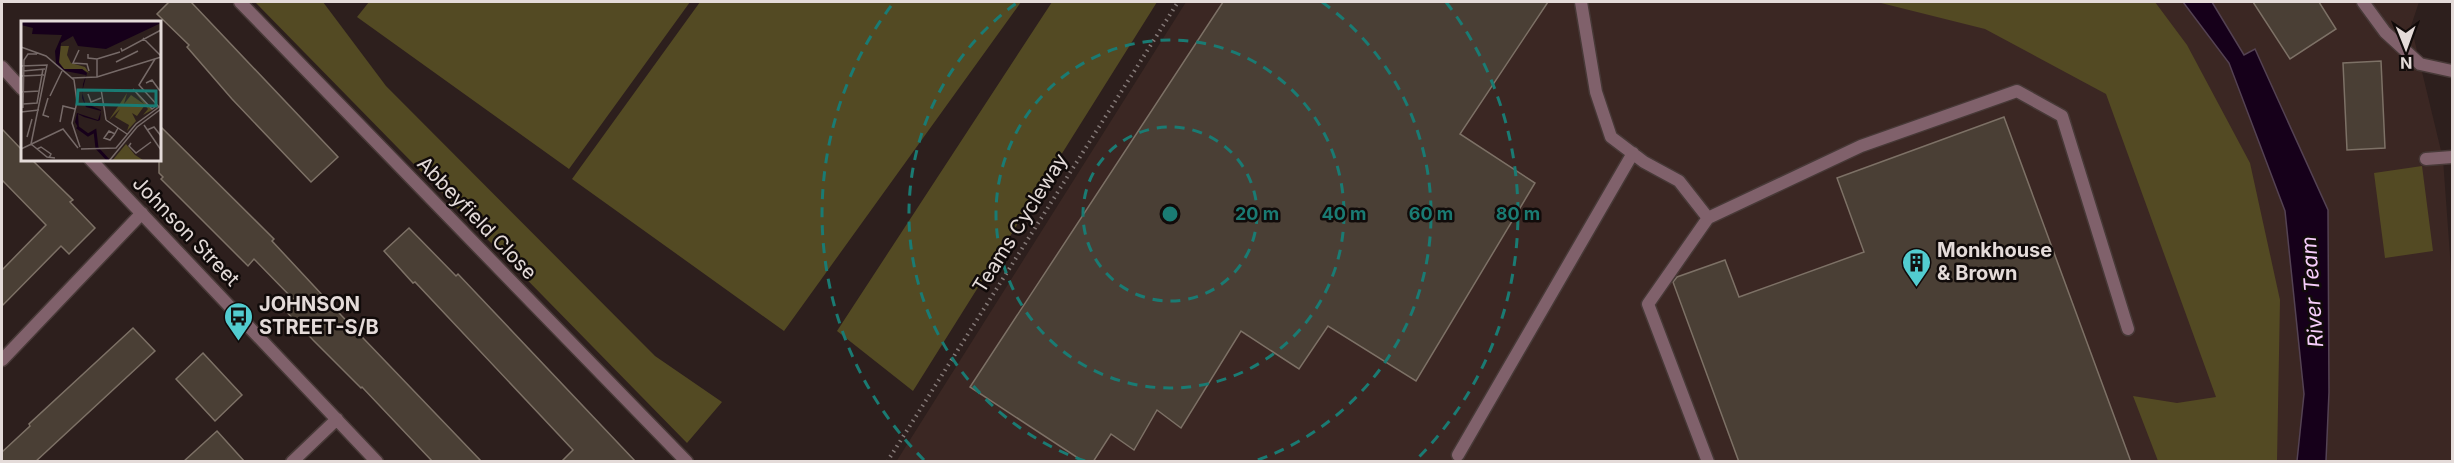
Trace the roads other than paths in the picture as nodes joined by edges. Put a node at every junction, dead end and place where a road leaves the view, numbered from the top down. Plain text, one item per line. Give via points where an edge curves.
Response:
1 (240, 2) edge
2 (1581, 2) edge
3 (2363, 2) edge
4 (2, 67) edge
5 (2452, 71) edge
6 (21, 88) edge
7 (1633, 153) junction
8 (2452, 157) edge
9 (2426, 159) dead end
10 (91, 160) edge
11 (142, 213) junction
12 (1708, 218) junction
13 (2128, 329) dead end
14 (2, 360) edge
15 (337, 419) junction
16 (1458, 454) dead end
17 (292, 462) edge
18 (377, 462) edge
19 (687, 462) edge
20 (1708, 462) edge

1 - 19 street, Abbeyfield Close
2 - 7 street via 1596,92 1611,137
3 - 5 street via 2385,32 2420,64
4 - 6 street
7 - 12 street via 1679,181
7 - 16 street
8 - 9 street
10 - 11 street, Johnson Street
11 - 14 street
11 - 15 street, Johnson Street
12 - 13 street via 1861,146 2017,91 2062,116
12 - 20 street via 1648,304
15 - 17 street
15 - 18 street, Johnson Street

